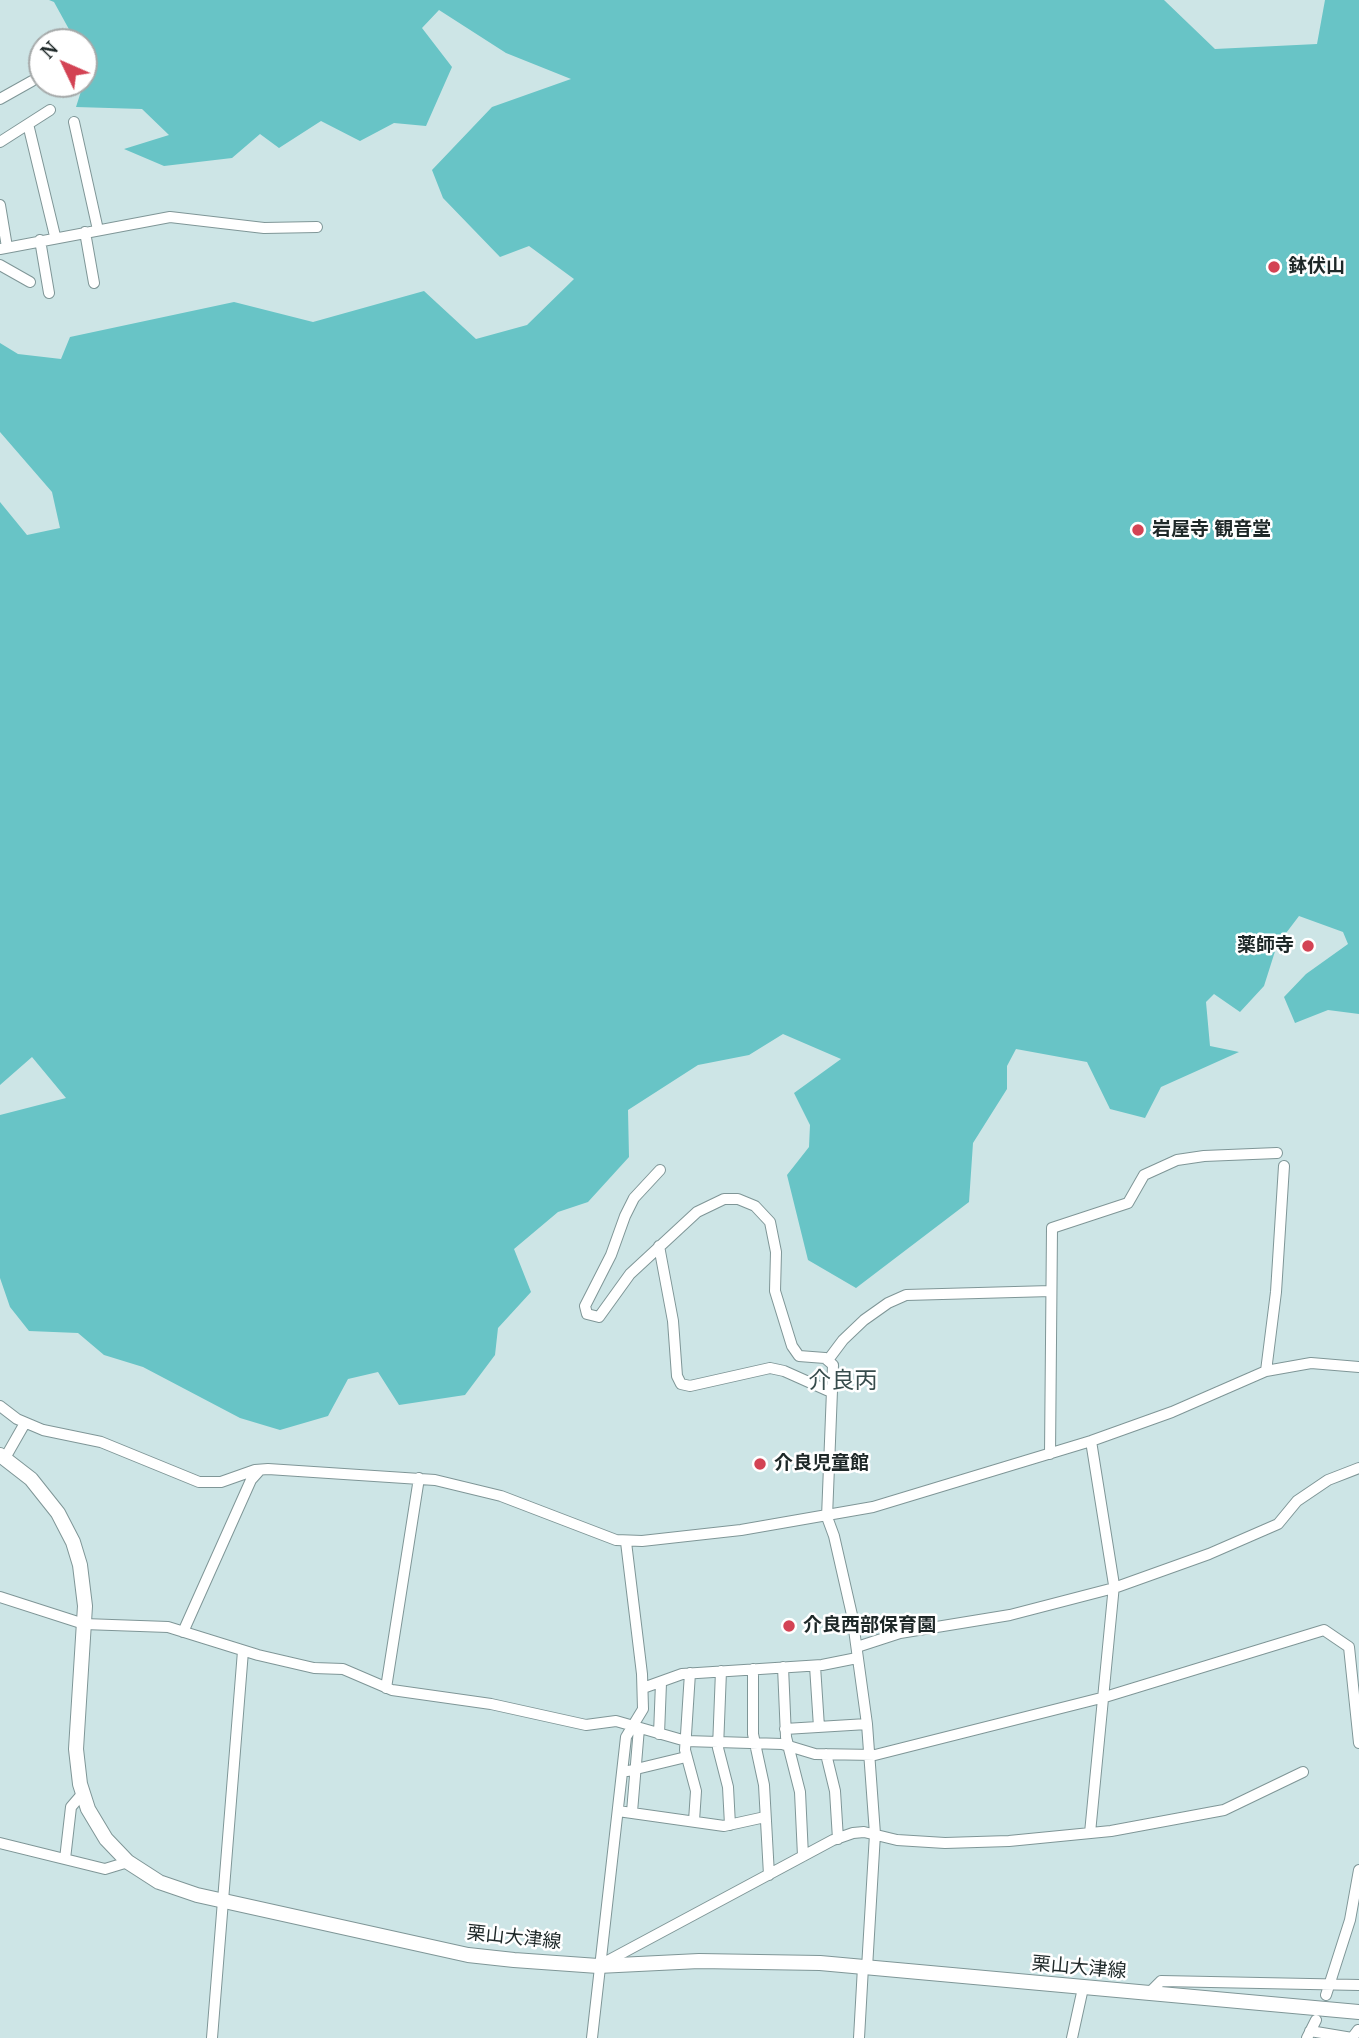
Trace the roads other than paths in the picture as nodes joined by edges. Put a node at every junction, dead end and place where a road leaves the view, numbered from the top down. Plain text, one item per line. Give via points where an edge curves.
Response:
1 (28, 83) edge
2 (0, 99) edge
3 (50, 110) dead end
4 (74, 122) dead end
5 (28, 124) junction
6 (0, 142) edge
7 (0, 205) edge
8 (317, 227) dead end
9 (98, 230) junction
10 (85, 232) junction
11 (55, 236) junction
12 (40, 240) junction
13 (3, 248) edge
14 (0, 265) edge
15 (30, 282) dead end
16 (94, 283) dead end
17 (49, 293) dead end
18 (1276, 1153) dead end
19 (1284, 1166) dead end
20 (660, 1170) dead end
21 (659, 1246) junction
22 (1051, 1291) junction
23 (828, 1360) junction
24 (1359, 1367) edge
25 (1266, 1371) junction
26 (831, 1392) junction
27 (0, 1406) edge
28 (25, 1423) junction
29 (1091, 1441) junction
30 (1050, 1454) junction
31 (3, 1457) edge
32 (1359, 1468) edge
33 (260, 1470) junction
34 (419, 1478) junction
35 (827, 1517) junction
36 (626, 1542) junction
37 (1114, 1588) junction
38 (0, 1597) edge
39 (84, 1624) junction
40 (183, 1632) junction
41 (243, 1651) junction
42 (857, 1652) junction
43 (815, 1666) junction
44 (783, 1667) junction
45 (753, 1669) junction
46 (721, 1671) junction
47 (690, 1673) junction
48 (661, 1683) junction
49 (386, 1688) junction
50 (643, 1688) junction
51 (1102, 1697) junction
52 (867, 1724) junction
53 (635, 1727) junction
54 (819, 1727) junction
55 (785, 1729) junction
56 (659, 1734) junction
57 (686, 1741) junction
58 (718, 1742) junction
59 (754, 1742) junction
60 (1359, 1743) edge
61 (788, 1746) junction
62 (869, 1753) junction
63 (826, 1754) junction
64 (686, 1757) junction
65 (622, 1770) junction
66 (635, 1770) junction
67 (1303, 1772) dead end
68 (83, 1793) junction
69 (618, 1811) junction
70 (632, 1812) junction
71 (765, 1817) junction
72 (694, 1821) junction
73 (730, 1825) junction
74 (1090, 1833) junction
75 (875, 1834) junction
76 (838, 1839) junction
77 (0, 1843) edge
78 (803, 1856) junction
79 (65, 1859) junction
80 (128, 1862) junction
81 (1359, 1870) edge
82 (769, 1875) junction
83 (222, 1900) junction
84 (598, 1966) junction
85 (865, 1968) junction
86 (1331, 1982) junction
87 (1359, 1985) edge
88 (1083, 1988) junction
89 (1148, 1994) junction
90 (1326, 1996) dead end
91 (1359, 2012) edge
92 (1315, 2020) dead end
93 (1358, 2030) edge
94 (1309, 2035) edge
95 (212, 2038) edge
96 (592, 2038) edge
97 (859, 2038) edge
98 (1072, 2038) edge

1 - 2 street
3 - 5 street
4 - 9 street
5 - 6 street
5 - 11 street
7 - 13 street
8 - 9 street via 264,228 170,217
9 - 10 street
10 - 11 street
10 - 16 street
11 - 12 street
12 - 13 street
12 - 17 street
14 - 15 street
18 - 22 street via 1177,1160 1144,1175 1128,1203 1052,1227
19 - 25 street
20 - 21 street via 625,1216 585,1306 587,1314 598,1317 630,1274
21 - 23 street via 713,1203 737,1199 755,1206 770,1222 775,1237 775,1290 792,1346 799,1356
21 - 26 street via 681,1384 690,1386 770,1368
22 - 23 street via 906,1295 864,1320
22 - 30 street
23 - 26 street via 832,1365
24 - 25 street via 1311,1363
25 - 29 street
26 - 35 street
27 - 28 street
28 - 31 street
28 - 33 street via 101,1442 199,1482 221,1482
29 - 30 street
29 - 37 street
30 - 35 street
31 - 39 main road, 栗山大津線 via 38,1487 73,1542 84,1584
32 - 37 street via 1318,1487 1297,1501 1278,1524 1258,1534
33 - 34 street
33 - 40 street via 251,1480
34 - 36 street via 501,1496
34 - 49 street
35 - 36 street
35 - 42 street
36 - 50 street
37 - 42 street via 1010,1615 900,1633
37 - 51 street
38 - 39 street
39 - 40 street via 157,1624
39 - 68 main road, 栗山大津線 via 76,1749
40 - 41 street
41 - 49 street via 314,1668 343,1669
41 - 83 street
42 - 43 street
42 - 52 street
43 - 44 street
43 - 54 street
44 - 45 street
44 - 55 street
45 - 46 street
45 - 59 street
46 - 47 street
46 - 58 street
47 - 48 street
47 - 57 street
48 - 50 street
48 - 56 street
49 - 53 street via 586,1725 616,1721
50 - 53 street via 643,1709
51 - 60 street via 1324,1630 1349,1647
51 - 62 street
51 - 74 street
52 - 54 street
52 - 62 street
53 - 56 street
53 - 65 street via 626,1737
53 - 66 street
54 - 55 street
55 - 61 street
56 - 57 street
57 - 58 street
57 - 64 street
58 - 59 street
58 - 73 street
59 - 61 street
59 - 71 street via 764,1785
61 - 63 street
61 - 78 street via 800,1792
62 - 63 street
62 - 75 street
63 - 76 street via 835,1791
64 - 66 street
64 - 72 street via 696,1791
65 - 66 street
65 - 69 street
66 - 70 street
67 - 74 street via 1224,1810
68 - 79 street via 71,1807
68 - 80 main road, 栗山大津線 via 106,1839
69 - 70 street
69 - 84 street
70 - 72 street
71 - 73 street
71 - 82 street
72 - 73 street
74 - 75 street via 945,1843
75 - 76 street
75 - 85 street
76 - 78 street
77 - 79 street
78 - 82 street
79 - 80 street via 105,1869
80 - 83 main road, 栗山大津線 via 159,1882
81 - 86 street
82 - 84 street
83 - 84 main road, 栗山大津線 via 468,1955
83 - 95 street
84 - 85 main road, 栗山大津線 via 699,1961
84 - 96 street
85 - 88 main road, 栗山大津線
85 - 97 street
86 - 87 street
86 - 89 street via 1161,1981
86 - 90 street
88 - 89 main road, 栗山大津線
88 - 98 street
89 - 91 main road, 栗山大津線
92 - 94 street
93 - 94 street via 1352,2038

